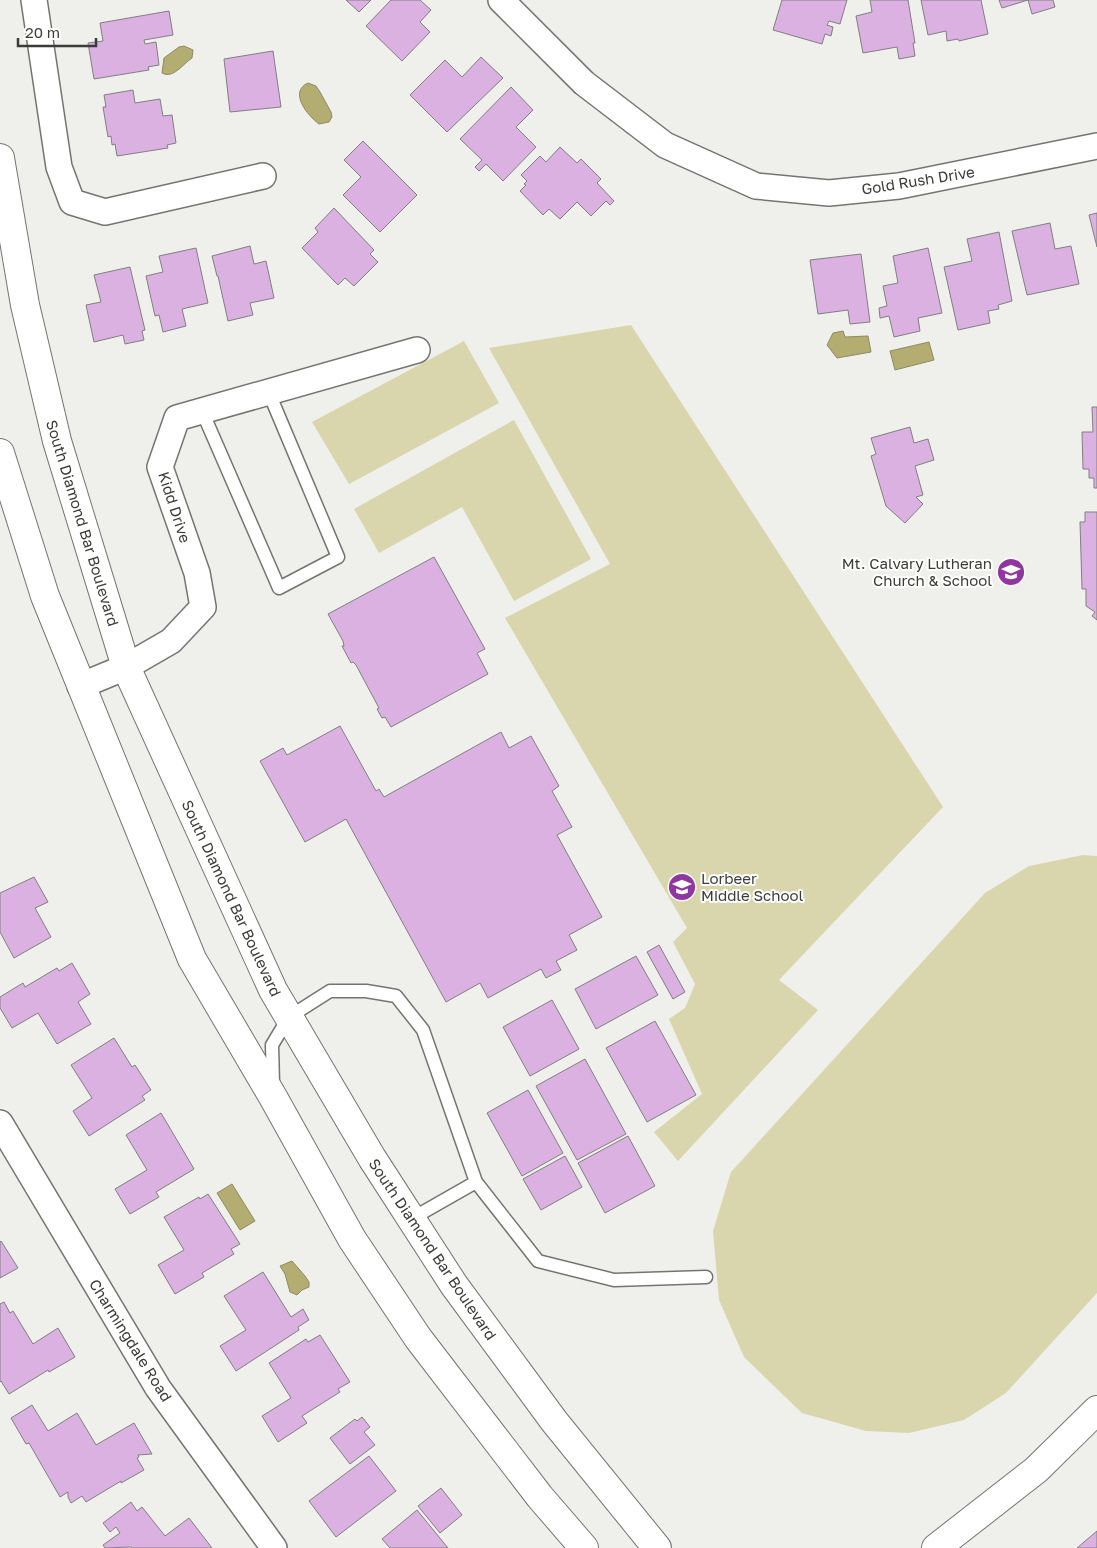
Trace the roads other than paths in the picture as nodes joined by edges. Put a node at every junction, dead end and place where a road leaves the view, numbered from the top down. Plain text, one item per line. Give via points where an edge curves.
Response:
1 (34, 0) edge
2 (501, 0) edge
3 (1097, 146) edge
4 (0, 158) edge
5 (263, 176) dead end
6 (417, 350) dead end
7 (269, 392) junction
8 (202, 411) junction
9 (0, 453) edge
10 (126, 666) junction
11 (80, 686) junction
12 (289, 1017) junction
13 (273, 1097) junction
14 (0, 1123) edge
15 (476, 1182) junction
16 (411, 1219) junction
17 (706, 1277) dead end
18 (1097, 1410) edge
19 (274, 1548) edge
20 (584, 1548) edge
21 (657, 1548) edge
22 (936, 1548) edge

1 - 5 street via 59,167 72,202 105,212
2 - 3 street, Gold Rush Drive via 584,83 665,145 756,186 829,193 899,186
4 - 10 main road, South Diamond Bar Boulevard via 25,305 57,441
6 - 7 street, Kidd Drive
7 - 8 street, Kidd Drive
7 - 8 lane via 338,557 280,588
8 - 10 street, Kidd Drive via 177,418 160,467 197,573 203,607 171,641
9 - 11 main road via 45,596
10 - 11 street, Kidd Drive
10 - 12 main road, South Diamond Bar Boulevard via 272,990
11 - 13 main road via 192,959
12 - 13 lane via 272,1045
12 - 15 lane via 330,991 366,990 396,996 423,1030
12 - 16 main road, South Diamond Bar Boulevard
13 - 20 main road via 352,1239 418,1338 540,1497
14 - 19 street, Charmingdale Road via 158,1388
15 - 16 lane
15 - 17 lane via 538,1261 614,1280
16 - 21 main road, South Diamond Bar Boulevard via 454,1285 548,1413
18 - 22 main road via 1036,1470

